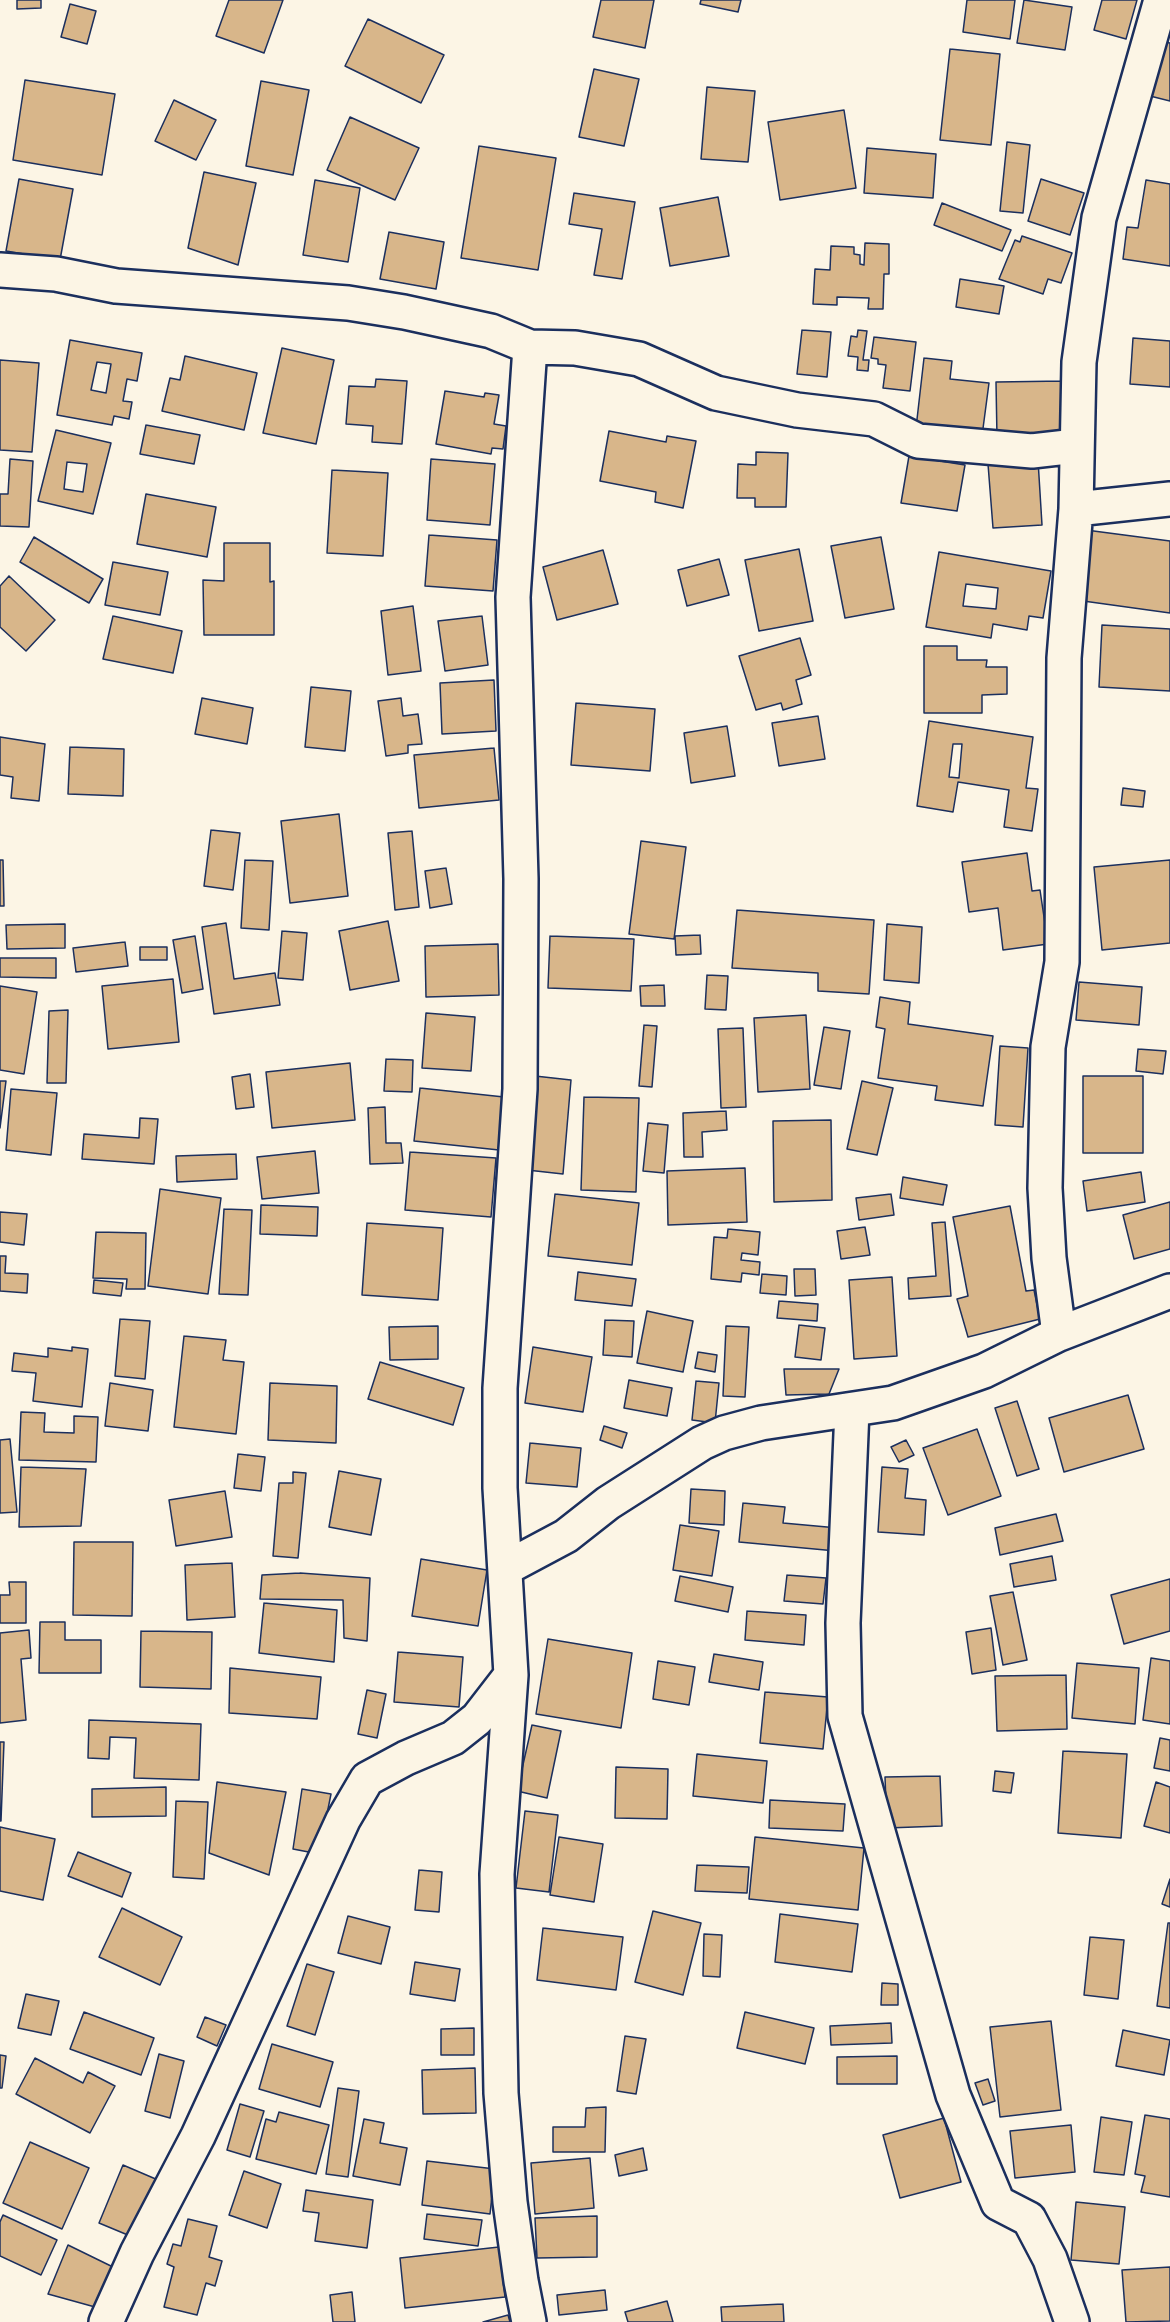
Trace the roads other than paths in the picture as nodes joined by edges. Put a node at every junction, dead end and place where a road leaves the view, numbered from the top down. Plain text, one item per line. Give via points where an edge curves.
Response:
1 (1161, 0) edge
2 (0, 270) edge
3 (530, 347) junction
4 (1076, 446) junction
5 (1170, 499) edge
6 (1076, 509) junction
7 (1170, 1292) edge
8 (1059, 1334) junction
9 (852, 1410) junction
10 (506, 1568) junction
11 (511, 1675) junction
12 (106, 2322) edge
13 (530, 2322) edge
14 (1072, 2322) edge

1 - 4 street via 1099,218 1079,362
2 - 3 street via 56,274 116,286 348,303 491,331
3 - 4 street via 575,348 639,359 716,393 797,410 874,419 918,441 1032,451
3 - 10 street via 513,597 521,879 520,1089 500,1388 500,1488
4 - 6 street
5 - 6 street
6 - 8 street via 1064,658 1062,962 1048,1047 1048,1258
7 - 8 street
8 - 9 street via 984,1371 892,1403
9 - 10 street via 761,1423 717,1436 608,1503 566,1536
9 - 14 street via 843,1623 846,1716 952,2095 998,2204 1029,2219 1050,2259
10 - 11 street
11 - 12 street via 477,1719 453,1738 367,1779 343,1820 198,2136
11 - 13 street via 497,1874 501,2093 520,2281

